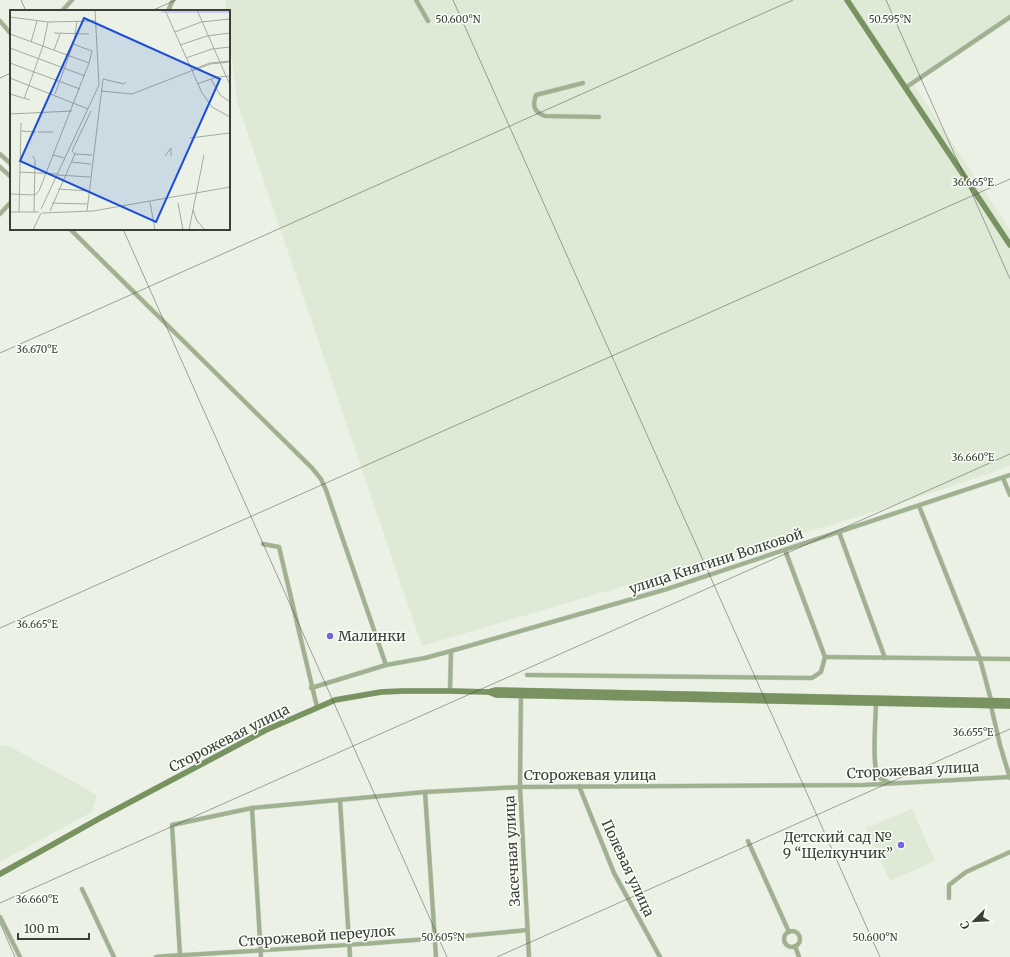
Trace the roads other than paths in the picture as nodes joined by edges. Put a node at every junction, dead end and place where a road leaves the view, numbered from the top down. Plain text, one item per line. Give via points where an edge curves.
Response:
1 (72, 0) edge
2 (173, 0) edge
3 (416, 0) edge
4 (847, 0) edge
5 (63, 10) edge
6 (168, 10) edge
7 (1010, 17) edge
8 (0, 21) edge
9 (428, 21) dead end
10 (10, 33) edge
11 (582, 83) dead end
12 (905, 88) junction
13 (598, 117) dead end
14 (0, 154) edge
15 (10, 163) edge
16 (0, 167) edge
17 (10, 176) edge
18 (10, 203) edge
19 (0, 214) edge
20 (71, 230) edge
21 (1010, 245) edge
22 (1010, 476) edge
23 (1003, 478) junction
24 (1010, 495) edge
25 (919, 506) junction
26 (839, 532) junction
27 (262, 544) dead end
28 (785, 550) junction
29 (451, 652) junction
30 (825, 657) junction
31 (885, 658) junction
32 (980, 659) junction
33 (1010, 659) edge
34 (386, 665) junction
35 (528, 675) dead end
36 (311, 688) junction
37 (450, 691) junction
38 (489, 692) junction
39 (520, 695) junction
40 (1010, 701) edge
41 (876, 703) junction
42 (991, 703) junction
43 (1010, 706) edge
44 (316, 708) junction
45 (1010, 777) edge
46 (892, 784) junction
47 (578, 786) junction
48 (520, 787) junction
49 (425, 792) junction
50 (340, 800) junction
51 (252, 808) junction
52 (748, 841) dead end
53 (1010, 852) edge
54 (0, 874) edge
55 (82, 889) dead end
56 (949, 898) dead end
57 (0, 917) edge
58 (527, 930) junction
59 (788, 932) junction
60 (434, 939) junction
61 (349, 945) junction
62 (795, 946) junction
63 (261, 951) junction
64 (180, 955) junction
65 (20, 957) edge
66 (114, 957) edge
67 (156, 957) edge
68 (261, 957) edge
69 (350, 957) edge
70 (436, 957) edge
71 (529, 957) edge
72 (660, 957) edge
73 (799, 957) edge

1 - 5 street
2 - 6 street
3 - 9 street
4 - 12 main road
7 - 12 street
8 - 10 street
11 - 13 street via 536,95 535,107 539,114 545,116
12 - 21 main road
14 - 15 street
16 - 17 street
18 - 19 street
20 - 34 street via 321,479
22 - 23 street, улица Княгини Волковой
23 - 24 street
23 - 25 street, улица Княгини Волковой
25 - 26 street, улица Княгини Волковой
25 - 32 street
26 - 28 street, улица Княгини Волковой
26 - 31 street
27 - 36 street via 279,547
28 - 29 street, улица Княгини Волковой via 668,589
28 - 30 street
29 - 34 street, улица Княгини Волковой
29 - 37 street
30 - 31 street
30 - 35 street via 821,672 812,678
31 - 32 street
32 - 33 street
32 - 42 street
34 - 36 street, улица Княгини Волковой
36 - 44 street
37 - 38 main road, Сторожевая улица
37 - 44 main road, Сторожевая улица via 381,692 335,700
38 - 39 main road, Сторожевая улица via 496,695
38 - 42 main road, Сторожевая улица via 496,690
39 - 41 main road, Сторожевая улица
39 - 48 street, Засечная улица
40 - 42 main road, Сторожевая улица
41 - 42 main road, Сторожевая улица
41 - 46 street via 875,769 879,778
42 - 43 main road, Сторожевая улица
42 - 45 street
44 - 54 main road, Сторожевая улица via 266,730
45 - 46 street, Сторожевая улица
46 - 47 street, Сторожевая улица
47 - 48 street, Сторожевая улица
47 - 72 street, Полевая улица via 614,873
48 - 49 street, Сторожевая улица
48 - 58 street, Засечная улица
49 - 50 street, Сторожевая улица
49 - 60 street
50 - 51 street, Сторожевая улица
50 - 61 street
51 - 63 street
51 - 64 street, Сторожевая улица via 172,825
52 - 59 street
53 - 56 street via 966,872 948,885
55 - 66 street
57 - 65 street
58 - 60 street, Сторожевой переулок
58 - 71 street, Засечная улица
59 - 62 street via 784,937 785,942 790,947
59 - 62 street via 793,931 800,938
60 - 61 street, Сторожевой переулок
60 - 70 street
61 - 63 street, Сторожевой переулок
61 - 69 street
62 - 73 street
63 - 64 street, Сторожевой переулок
63 - 68 street
64 - 67 street, Сторожевой переулок

